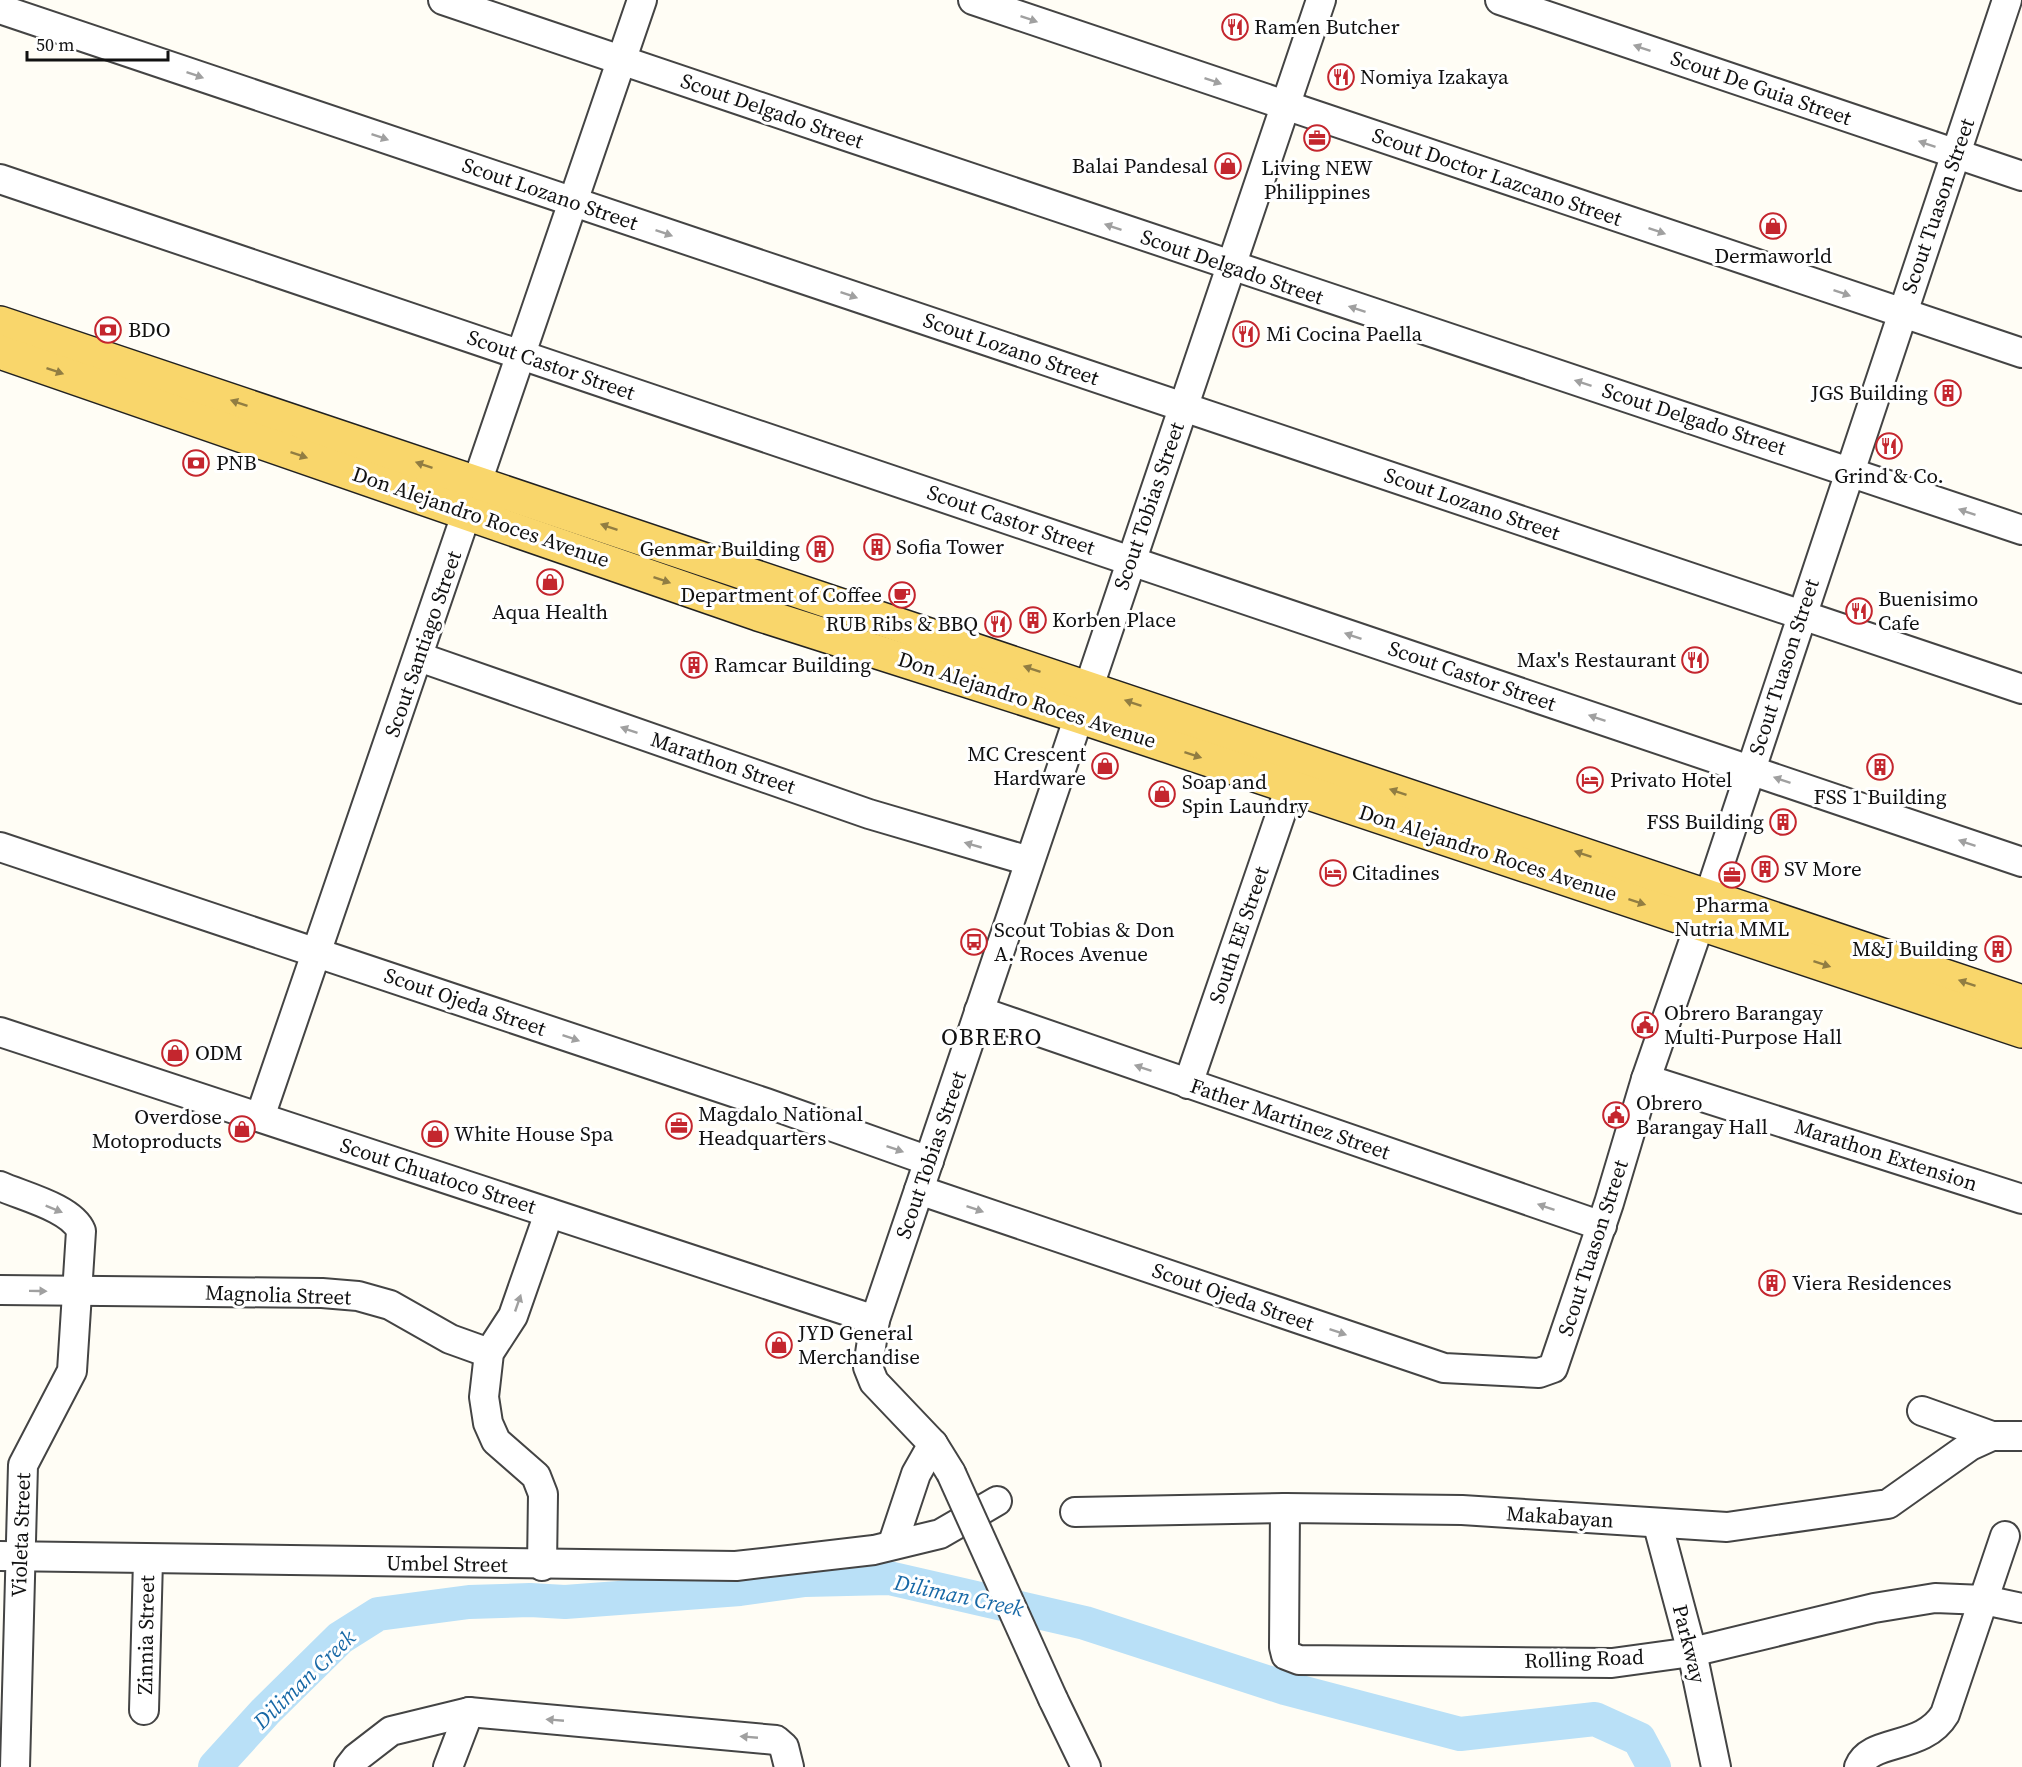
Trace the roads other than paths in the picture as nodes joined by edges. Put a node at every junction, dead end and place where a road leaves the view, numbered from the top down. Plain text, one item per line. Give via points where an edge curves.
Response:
1 (443, 0) edge
2 (642, 0) edge
3 (973, 0) edge
4 (1321, 0) edge
5 (1500, 0) edge
6 (2007, 0) edge
7 (2017, 0) edge
8 (2022, 2) edge
9 (0, 9) edge
10 (621, 60) junction
11 (1285, 105) junction
12 (1955, 154) junction
13 (2022, 176) edge
14 (0, 179) edge
15 (573, 202) junction
16 (1231, 267) junction
17 (1902, 314) junction
18 (0, 323) edge
19 (0, 352) edge
20 (2022, 353) edge
21 (522, 355) junction
22 (1183, 407) junction
23 (1849, 472) junction
24 (473, 498) junction
25 (2022, 530) edge
26 (1131, 561) junction
27 (1801, 615) junction
28 (419, 657) junction
29 (2022, 689) edge
30 (1083, 702) junction
31 (1750, 770) junction
32 (1290, 787) junction
33 (0, 847) edge
34 (1029, 861) junction
35 (2022, 861) edge
36 (1705, 910) junction
37 (317, 952) junction
38 (1912, 980) junction
39 (2022, 1002) edge
40 (979, 1011) junction
41 (2022, 1031) edge
42 (0, 1032) edge
43 (1646, 1079) junction
44 (1188, 1084) junction
45 (260, 1117) junction
46 (929, 1161) junction
47 (0, 1186) edge
48 (919, 1190) junction
49 (2022, 1199) edge
50 (549, 1213) junction
51 (1602, 1226) junction
52 (0, 1290) edge
53 (76, 1291) junction
54 (875, 1320) junction
55 (489, 1353) junction
56 (1553, 1368) joint
57 (1922, 1412) dead end
58 (2022, 1436) edge
59 (1992, 1437) junction
60 (933, 1444) junction
61 (998, 1501) dead end
62 (1285, 1508) junction
63 (1075, 1512) dead end
64 (1655, 1523) junction
65 (2005, 1536) dead end
66 (893, 1543) junction
67 (9, 1556) edge
68 (148, 1560) junction
69 (542, 1566) junction
70 (1984, 1600) junction
71 (2022, 1608) edge
72 (1692, 1652) junction
73 (144, 1710) dead end
74 (470, 1712) junction
75 (15, 1767) edge
76 (349, 1767) edge
77 (448, 1767) edge
78 (789, 1767) edge
79 (1086, 1767) edge
80 (1716, 1767) edge
81 (1859, 1767) edge

1 - 10 street, Scout Delgado Street
2 - 10 street, Scout Santiago Street
3 -> 11 street, Scout Doctor Lazcano Street
4 - 11 street, Scout Tobias Street
12 -> 5 street, Scout De Guia Street
6 - 12 street, Scout Tuason Street
7 - 8 street
9 -> 15 street, Scout Lozano Street
10 - 15 street, Scout Santiago Street
16 -> 10 street, Scout Delgado Street
11 - 16 street, Scout Tobias Street
11 -> 17 street, Scout Doctor Lazcano Street
12 - 13 street, Scout De Guia Street
12 - 17 street, Scout Tuason Street
14 - 21 street, Scout Castor Street
15 - 21 street, Scout Santiago Street
15 -> 22 street, Scout Lozano Street
16 - 22 street, Scout Tobias Street
23 -> 16 street, Scout Delgado Street
17 - 20 street, Scout Doctor Lazcano Street
17 - 23 street, Scout Tuason Street
24 -> 18 main road, Don Alejandro Roces Avenue
19 -> 24 main road, Don Alejandro Roces Avenue
21 - 24 street, Scout Santiago Street
21 - 26 street, Scout Castor Street
22 - 26 street, Scout Tobias Street
22 - 27 street, Scout Lozano Street
25 -> 23 street, Scout Delgado Street
23 - 27 street, Scout Tuason Street
24 - 28 street, Scout Santiago Street
24 - 30 main road, Don Alejandro Roces Avenue
26 - 30 street, Scout Tobias Street
31 -> 26 street, Scout Castor Street
27 - 29 street, Scout Lozano Street
27 - 31 street, Scout Tuason Street
34 -> 28 street, Marathon Street via 869,814
28 - 37 street, Scout Santiago Street
30 -> 32 main road, Don Alejandro Roces Avenue
30 - 34 street, Scout Tobias Street
36 -> 30 main road, Don Alejandro Roces Avenue
35 -> 31 street, Scout Castor Street
31 - 36 street, Scout Tuason Street
32 -> 36 main road, Don Alejandro Roces Avenue
32 - 44 street, South EE Street
33 - 37 street, Scout Ojeda Street
34 - 40 street, Scout Tobias Street
36 - 38 main road, Don Alejandro Roces Avenue
36 - 43 street, Scout Tuason Street
37 - 45 street, Scout Santiago Street
37 -> 46 street, Scout Ojeda Street
39 -> 38 main road, Don Alejandro Roces Avenue
38 - 41 main road, Don Alejandro Roces Avenue
44 -> 40 street, Father Martinez Street
40 - 46 street, Scout Tobias Street
42 - 45 street, Scout Chuatoco Street
43 - 49 street, Marathon Extension
43 - 51 street, Scout Tuason Street
51 -> 44 street, Father Martinez Street
45 - 50 street, Scout Chuatoco Street
46 - 48 street, Scout Tobias Street
47 -> 53 street, Violeta Street via 76,1220 81,1231
48 - 54 street, Scout Tobias Street
48 -> 56 street, Scout Ojeda Street via 1444,1368 1539,1373
50 - 54 street, Scout Chuatoco Street
55 -> 50 street via 513,1316
51 - 56 street, Scout Tuason Street
52 -> 53 street, Magnolia Street
53 - 55 street, Magnolia Street via 358,1296 390,1305 450,1339
53 - 67 street, Violeta Street via 72,1371 23,1465
54 - 60 street, Scout Tobias Street via 868,1367 874,1382
55 - 69 street via 484,1397 488,1423 496,1441 536,1476 543,1494
57 - 59 street
58 - 59 street, Makabayan
59 - 64 street, Makabayan via 1970,1446 1882,1506 1727,1527
60 - 66 street via 916,1474
60 - 79 street, Scout Tobias Street, bridge via 951,1473
61 - 66 street, Umbel Street via 940,1534
62 - 63 street, Makabayan
62 - 64 street, Makabayan via 1462,1510
62 - 72 street, Rolling Road via 1284,1647 1286,1655 1299,1660 1612,1663
64 - 72 street, Parkway
65 - 70 street
66 - 69 street, Umbel Street via 874,1550 736,1566
67 - 68 street, Umbel Street
67 - 75 street, Violeta Street
68 - 69 street, Umbel Street
68 - 73 street, Zinnia Street
70 - 71 street, Rolling Road
70 - 72 street, Rolling Road via 1935,1599 1874,1608
70 - 81 street via 1937,1727 1926,1735 1873,1751
72 - 80 street, Parkway
74 - 76 street via 391,1731
74 - 77 street
78 -> 74 street via 784,1747 776,1740

